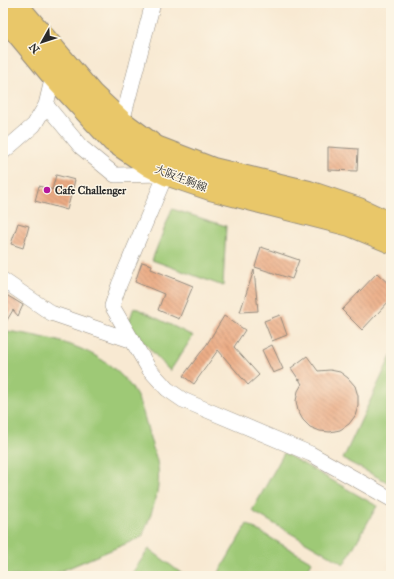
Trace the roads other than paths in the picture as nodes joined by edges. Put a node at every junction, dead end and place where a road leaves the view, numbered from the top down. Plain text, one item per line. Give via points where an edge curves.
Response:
1 (15, 3) edge
2 (153, 3) edge
3 (3, 16) edge
4 (53, 76) junction
5 (46, 105) junction
6 (122, 122) junction
7 (3, 152) edge
8 (166, 174) junction
9 (391, 224) edge
10 (391, 242) edge
11 (3, 280) edge
12 (133, 341) junction
13 (391, 499) edge

1 - 6 main road, 大阪生駒線 via 92,94
2 - 6 street
3 - 4 main road, 大阪生駒線
4 - 5 street
4 - 8 main road, 大阪生駒線 via 113,141
5 - 7 street via 34,125
5 - 8 street via 81,147 115,174
6 - 9 main road, 大阪生駒線 via 156,147 213,169 309,192 359,209
8 - 10 main road, 大阪生駒線 via 210,189 350,225
8 - 12 street via 118,285 112,306
11 - 12 street via 52,313
12 - 13 street via 149,369 167,389 183,400 311,454

